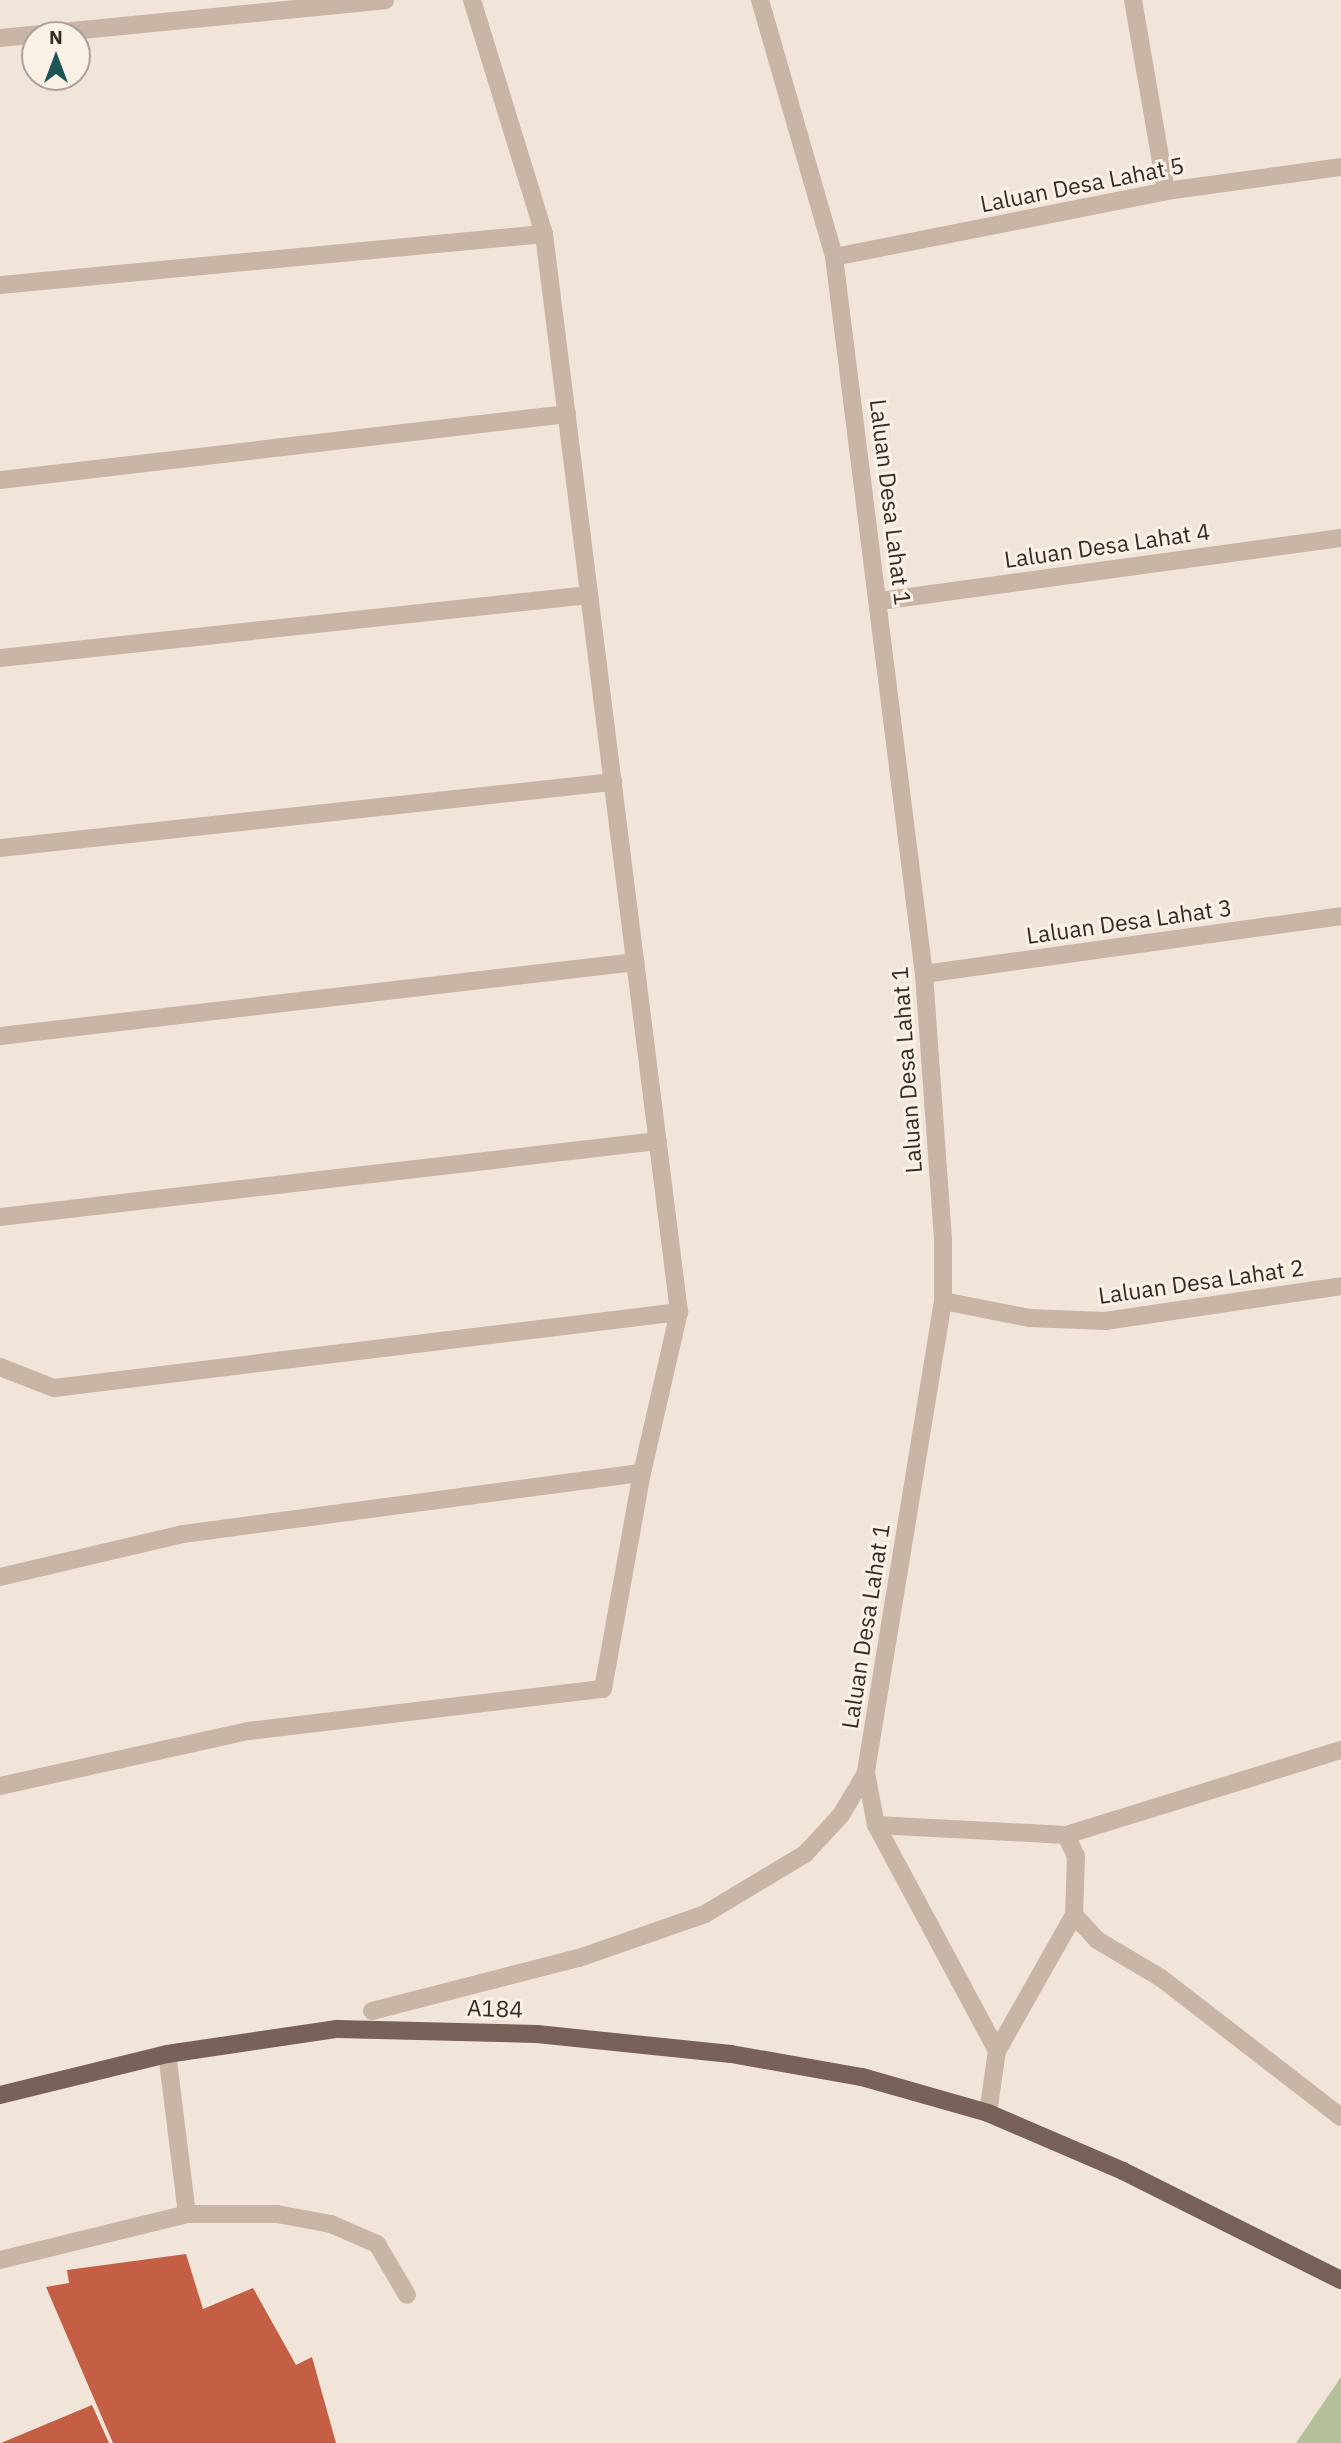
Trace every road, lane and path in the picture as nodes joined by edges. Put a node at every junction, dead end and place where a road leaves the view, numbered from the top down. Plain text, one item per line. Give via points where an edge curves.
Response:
1 (385, 0) edge
2 (472, 0) edge
3 (760, 0) edge
4 (1133, 0) edge
5 (0, 38) edge
6 (1341, 167) edge
7 (1167, 191) junction
8 (544, 234) junction
9 (834, 257) junction
10 (0, 285) edge
11 (566, 414) junction
12 (0, 480) edge
13 (1341, 538) edge
14 (589, 595) junction
15 (880, 601) junction
16 (0, 658) edge
17 (613, 782) junction
18 (0, 848) edge
19 (1341, 916) edge
20 (636, 962) junction
21 (924, 974) junction
22 (0, 1036) edge
23 (658, 1141) junction
24 (0, 1217) edge
25 (1341, 1286) edge
26 (943, 1301) junction
27 (679, 1312) junction
28 (0, 1367) edge
29 (642, 1473) junction
30 (0, 1577) edge
31 (1341, 1751) edge
32 (866, 1773) junction
33 (0, 1786) edge
34 (876, 1825) junction
35 (1066, 1835) junction
36 (1074, 1915) junction
37 (372, 2011) dead end
38 (998, 2051) junction
39 (167, 2054) junction
40 (0, 2095) edge
41 (988, 2113) junction
42 (1341, 2117) edge
43 (187, 2214) junction
44 (0, 2260) edge
45 (1341, 2280) edge
46 (407, 2295) dead end

1 - 5 street
2 - 8 street
3 - 9 street, Laluan Desa Lahat 1
4 - 7 street
6 - 7 street, Laluan Desa Lahat 5
7 - 9 street, Laluan Desa Lahat 5
8 - 10 street
8 - 11 street
9 - 15 street, Laluan Desa Lahat 1
11 - 12 street
11 - 14 street
13 - 15 street, Laluan Desa Lahat 4
14 - 16 street
14 - 17 street
15 - 21 street, Laluan Desa Lahat 1
17 - 18 street
17 - 20 street
19 - 21 street, Laluan Desa Lahat 3
20 - 22 street
20 - 23 street
21 - 26 street, Laluan Desa Lahat 1 via 943,1239
23 - 24 street
23 - 27 street
25 - 26 street, Laluan Desa Lahat 2 via 1105,1321 1030,1318
26 - 32 street, Laluan Desa Lahat 1
27 - 28 street via 54,1388
27 - 29 street
29 - 30 street via 183,1534
29 - 33 street via 603,1689 249,1731
31 - 35 street
32 - 34 street, Laluan Desa Lahat 1
32 - 37 street via 841,1815 805,1854 705,1914 579,1958
34 - 35 street
34 - 38 street, Laluan Desa Lahat 1
35 - 36 street via 1076,1856
36 - 38 street
36 - 42 street via 1097,1940 1161,1978
38 - 41 street
39 - 40 main road, A184
39 - 41 main road, A184 via 337,2029 537,2034 862,2077
39 - 43 street
41 - 45 main road, A184 via 1123,2171
43 - 44 street
43 - 46 street via 277,2214 331,2224 377,2244

